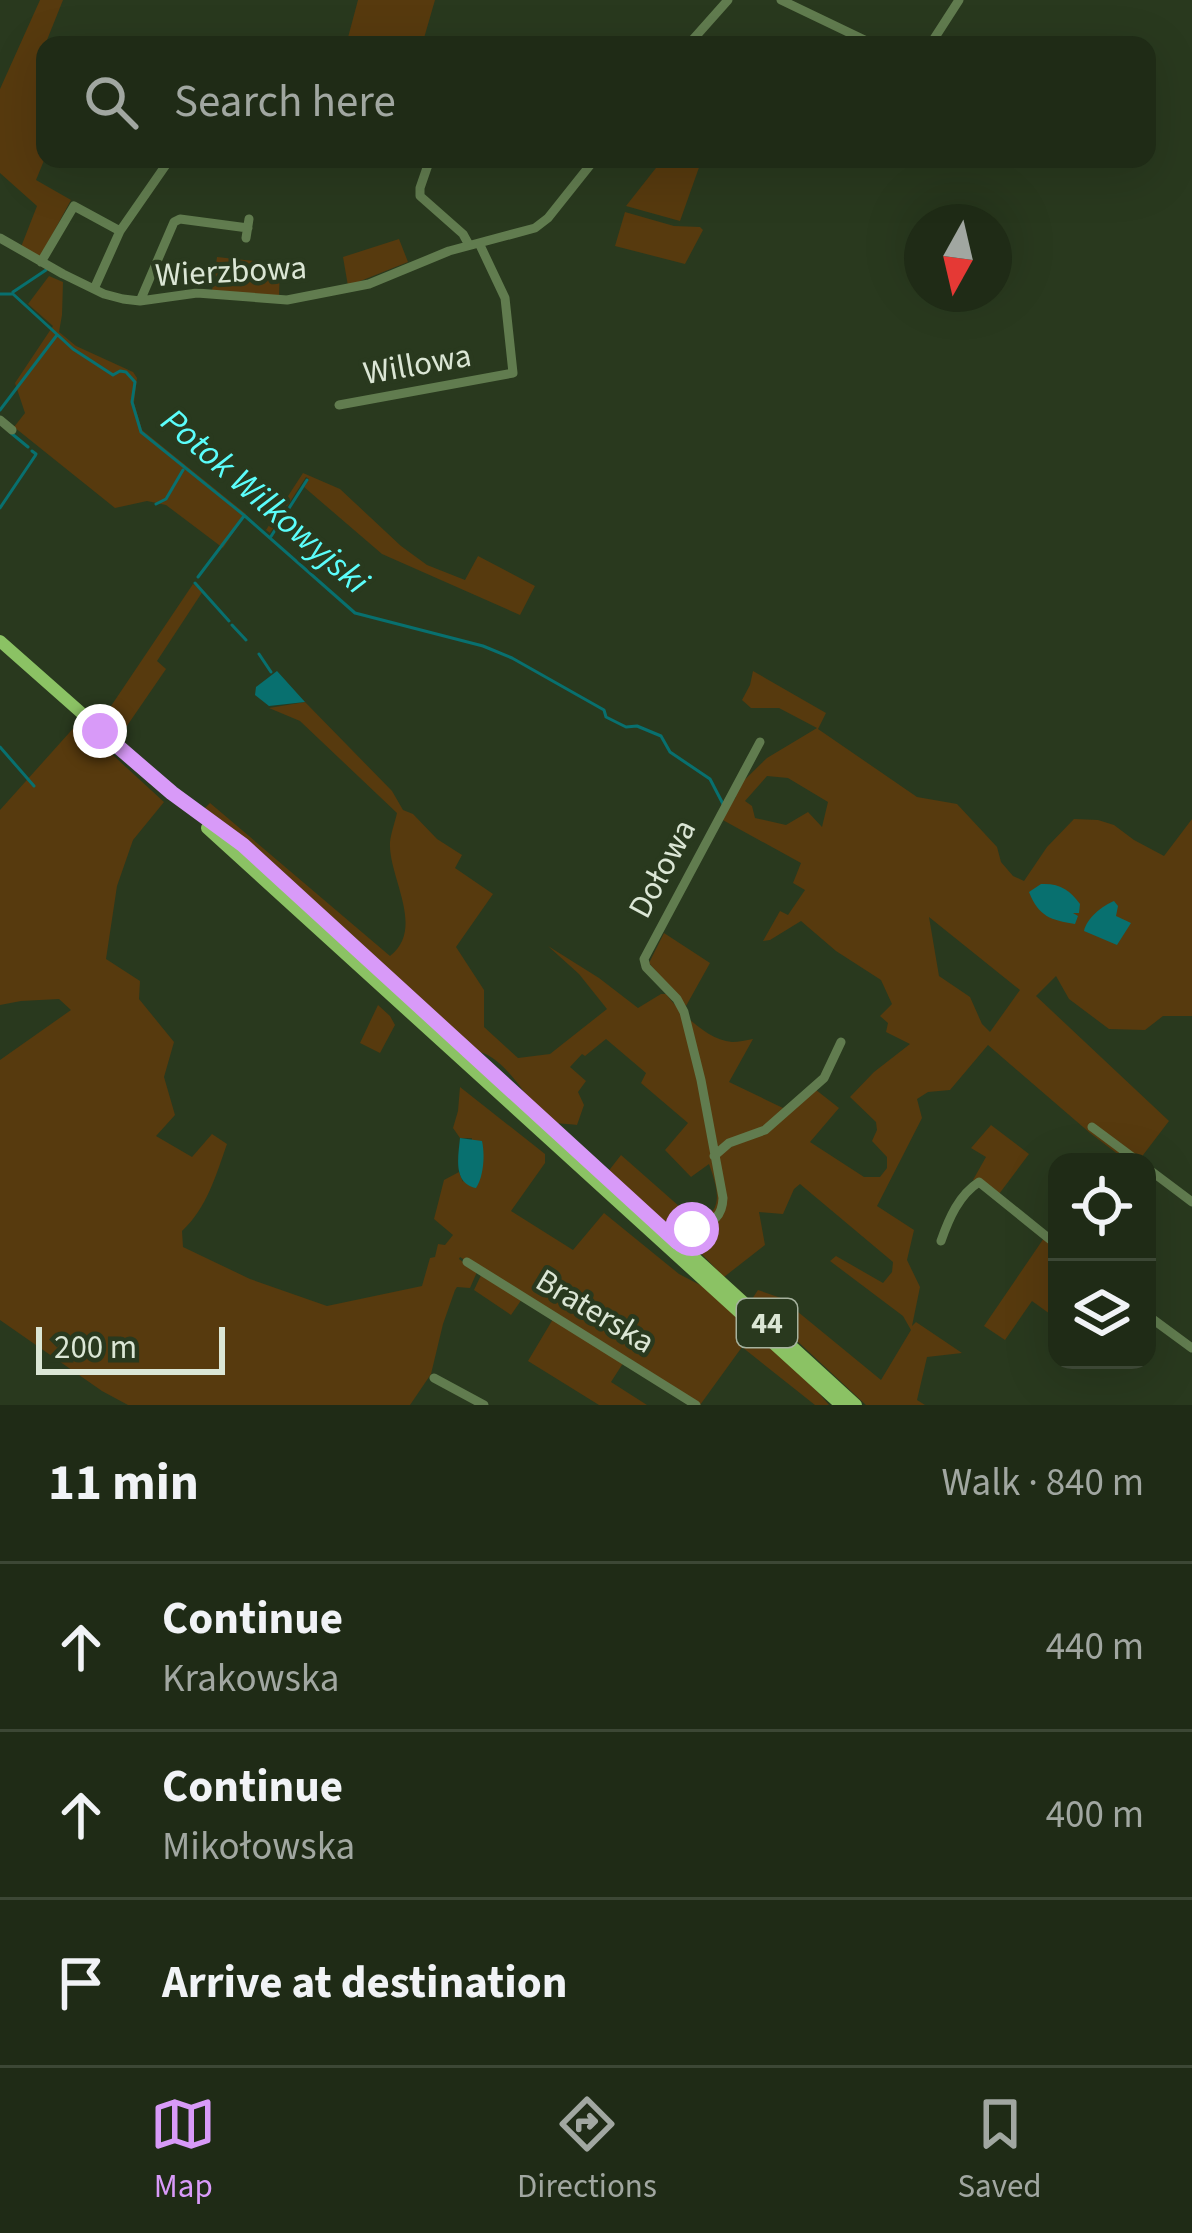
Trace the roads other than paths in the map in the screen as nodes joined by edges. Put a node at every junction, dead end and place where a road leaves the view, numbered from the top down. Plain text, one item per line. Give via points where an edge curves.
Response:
1 (728, 0) edge
2 (781, 0) edge
3 (959, 0) edge
4 (696, 36) edge
5 (856, 36) edge
6 (936, 36) edge
7 (164, 168) edge
8 (427, 168) edge
9 (588, 168) edge
10 (248, 228) dead end
11 (120, 231) junction
12 (3, 243) edge
13 (474, 244) junction
14 (41, 262) junction
15 (94, 289) junction
16 (140, 301) junction
17 (339, 405) dead end
18 (0, 420) edge
19 (12, 430) dead end
20 (0, 641) edge
21 (760, 742) dead end
22 (386, 984) junction
23 (841, 1042) dead end
24 (1092, 1126) dead end
25 (1127, 1153) edge
26 (714, 1156) junction
27 (1156, 1175) edge
28 (1192, 1202) edge
29 (1048, 1238) edge
30 (941, 1241) dead end
31 (677, 1242) junction
32 (467, 1262) dead end
33 (1156, 1322) edge
34 (1192, 1348) edge
35 (434, 1378) dead end
36 (484, 1405) edge
37 (696, 1405) edge
38 (841, 1405) edge
39 (856, 1405) edge

1 - 4 street
2 - 5 street
3 - 6 street
7 - 11 street
8 - 13 street via 421,197
9 - 13 street, Wierzbowa via 535,228
10 - 16 street via 174,222
11 - 14 street via 74,206
11 - 15 street
12 - 14 street, Wierzbowa
13 - 16 street, Wierzbowa via 369,284 287,300 197,292
13 - 17 street, Willowa via 505,298 513,373
14 - 15 street, Wierzbowa
15 - 16 street, Wierzbowa
18 - 19 street
20 - 22 main road, 44 via 243,845
21 - 26 street, Dołowa via 644,959 684,1012
22 - 31 main road, 44
22 - 38 main road, 44
23 - 26 street via 824,1078 765,1130
24 - 25 street
26 - 31 street, Dołowa via 720,1216
27 - 28 street
29 - 30 street via 979,1182 955,1208
31 - 39 main road, 44
32 - 37 street, Braterska
33 - 34 street
35 - 36 street

